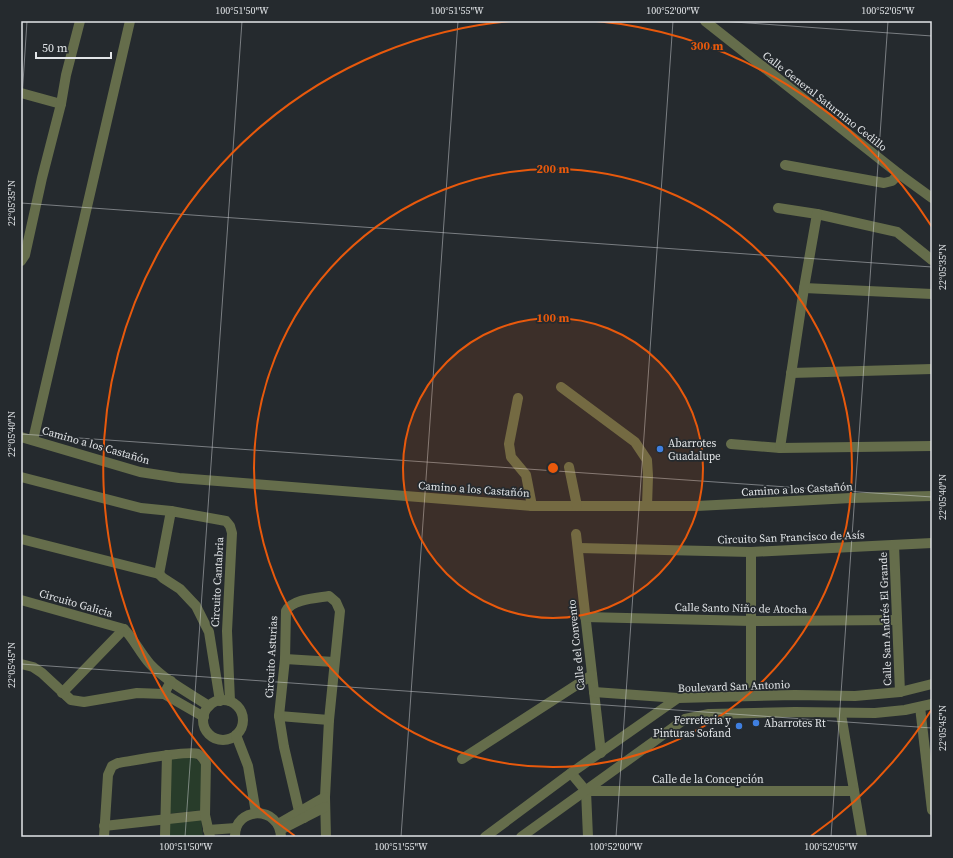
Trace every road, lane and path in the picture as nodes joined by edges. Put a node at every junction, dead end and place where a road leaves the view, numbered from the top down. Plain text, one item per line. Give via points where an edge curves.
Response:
1 (80, 21) edge
2 (130, 21) edge
3 (705, 21) edge
4 (21, 93) edge
5 (61, 104) junction
6 (785, 165) dead end
7 (899, 174) junction
8 (932, 198) edge
9 (778, 208) dead end
10 (817, 214) junction
11 (932, 260) edge
12 (21, 261) edge
13 (804, 288) junction
14 (932, 294) edge
15 (931, 368) edge
16 (791, 373) junction
17 (562, 387) dead end
18 (518, 398) dead end
19 (21, 437) edge
20 (33, 440) junction
21 (731, 444) dead end
22 (932, 446) edge
23 (780, 448) junction
24 (569, 467) dead end
25 (21, 477) edge
26 (932, 496) edge
27 (532, 506) junction
28 (578, 506) junction
29 (648, 506) junction
30 (171, 511) junction
31 (576, 534) dead end
32 (21, 540) edge
33 (932, 543) edge
34 (894, 546) junction
35 (578, 548) junction
36 (751, 552) junction
37 (159, 574) junction
38 (21, 600) edge
39 (585, 617) junction
40 (897, 620) junction
41 (751, 621) junction
42 (124, 629) junction
43 (227, 631) junction
44 (209, 632) junction
45 (285, 659) junction
46 (334, 662) junction
47 (21, 664) edge
48 (592, 675) junction
49 (171, 681) junction
50 (932, 684) edge
51 (594, 692) junction
52 (900, 692) junction
53 (62, 693) junction
54 (164, 694) junction
55 (795, 695) junction
56 (751, 696) junction
57 (678, 698) junction
58 (225, 701) junction
59 (932, 704) edge
60 (209, 706) junction
61 (920, 707) junction
62 (795, 712) junction
63 (841, 714) junction
64 (279, 716) junction
65 (204, 717) junction
66 (329, 720) junction
67 (236, 735) junction
68 (601, 753) junction
69 (168, 755) junction
70 (462, 759) dead end
71 (571, 773) junction
72 (930, 784) edge
73 (586, 791) junction
74 (854, 791) junction
75 (325, 802) junction
76 (932, 810) edge
77 (256, 813) junction
78 (302, 814) junction
79 (205, 815) junction
80 (166, 818) junction
81 (104, 826) junction
82 (279, 830) edge
83 (235, 833) edge
84 (209, 834) edge
85 (104, 837) edge
86 (165, 837) edge
87 (326, 837) edge
88 (485, 837) edge
89 (521, 837) edge
90 (588, 837) edge
91 (862, 837) edge

1 - 5 street
2 - 20 street
3 - 7 street, Calle General Saturnino Cedillo
4 - 5 street
5 - 12 street via 26,255
6 - 7 street via 884,183 892,181
7 - 8 street, Calle General Saturnino Cedillo
9 - 10 street
10 - 11 street via 897,232
10 - 13 street
13 - 14 street
13 - 16 street
15 - 16 street
16 - 23 street
17 - 29 street via 635,442 647,460
18 - 27 street via 509,444 511,457 526,475
19 - 20 street, Camino a los Castañón
20 - 27 street, Camino a los Castañón via 140,472 179,478
21 - 23 street
22 - 23 street
24 - 28 street
25 - 30 street, Circuito Cantabria via 122,504
26 - 29 street, Camino a los Castañón
27 - 28 street, Camino a los Castañón
28 - 29 street, Camino a los Castañón
30 - 37 street
30 - 43 street, Circuito Cantabria via 217,518 226,521 230,526 232,533
31 - 35 street, Calle del Convento
32 - 37 street, Circuito Cantabria
33 - 34 street, Circuito San Francisco de Asís
34 - 36 street, Circuito San Francisco de Asís
34 - 40 street, Calle San Andrés El Grande
35 - 36 street, Circuito San Francisco de Asís
35 - 39 street, Calle del Convento
36 - 41 street
37 - 44 street, Circuito Cantabria via 180,589 196,606
38 - 42 street, Circuito Galicia
39 - 41 street, Calle Santo Niño de Atocha
39 - 48 street, Calle del Convento
40 - 41 street, Calle Santo Niño de Atocha
40 - 52 street, Calle San Andrés El Grande
41 - 56 street
42 - 49 street, Circuito Galicia via 151,665
42 - 53 street, Circuito Galicia
43 - 44 street
43 - 58 street, Circuito Cantabria
44 - 58 street, Circuito Cantabria
45 - 46 street
45 - 46 street, Circuito Asturias via 288,606 329,596 336,602 340,611
45 - 64 street, Circuito Asturias
46 - 66 street, Circuito Asturias
47 - 53 street via 42,673
48 - 51 street, Calle del Convento
48 - 70 street
49 - 54 street
49 - 60 street, Circuito Galicia
50 - 52 street, Boulevard San Antonio
51 - 57 street
51 - 68 street, Calle del Convento
52 - 55 street, Boulevard San Antonio via 855,696
53 - 54 street via 71,700 84,702 137,693
54 - 65 street
55 - 56 street, Boulevard San Antonio
55 - 62 street
56 - 57 street, Boulevard San Antonio
57 - 68 street, Boulevard San Antonio
58 - 60 street
58 - 67 street via 239,708 243,717 242,727
59 - 61 street
60 - 65 street
61 - 63 street via 875,713
61 - 72 street
62 - 63 street
62 - 73 street via 709,714 685,719
63 - 74 street
64 - 66 street
64 - 78 street, Circuito Asturias via 284,747
65 - 67 street via 206,730 214,739 220,741
66 - 75 street, Circuito Asturias
67 - 77 street via 248,766
68 - 71 street, Boulevard San Antonio
69 - 79 street via 199,754 206,763
69 - 80 street
69 - 81 street via 112,766 108,775
71 - 73 street
71 - 88 street, Boulevard San Antonio
72 - 76 street
73 - 74 street, Calle de la Concepción
73 - 89 street
73 - 90 street
74 - 91 street
75 - 78 street
75 - 87 street, Circuito Asturias
77 - 82 street via 274,819
77 - 83 street via 249,814 239,822
78 - 82 street
79 - 80 street
79 - 84 street
80 - 81 street
80 - 86 street
81 - 85 street
83 - 84 street

